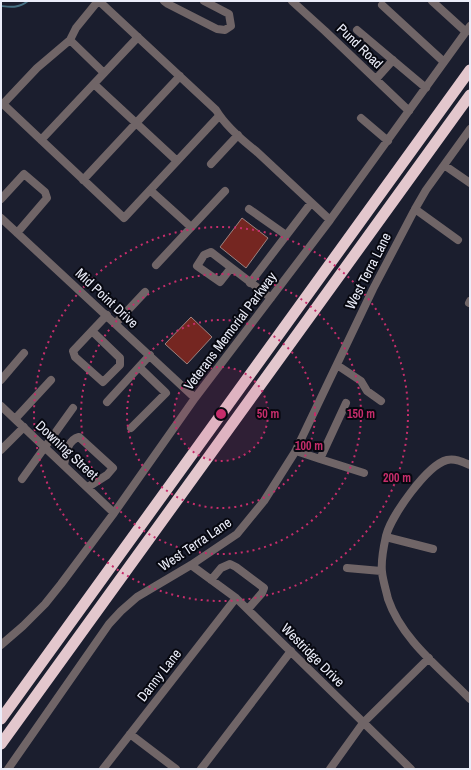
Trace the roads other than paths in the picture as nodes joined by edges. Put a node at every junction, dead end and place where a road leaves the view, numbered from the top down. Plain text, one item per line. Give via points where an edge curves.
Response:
1 (99, 1) edge
2 (164, 1) edge
3 (204, 1) edge
4 (292, 1) edge
5 (432, 1) edge
6 (382, 5) dead end
7 (468, 29) edge
8 (357, 30) dead end
9 (138, 37) junction
10 (70, 40) junction
11 (393, 60) junction
12 (444, 62) junction
13 (470, 70) edge
14 (104, 73) junction
15 (180, 76) junction
16 (376, 79) junction
17 (94, 84) junction
18 (426, 88) junction
19 (470, 95) edge
20 (409, 111) junction
21 (219, 116) junction
22 (361, 118) dead end
23 (136, 123) junction
24 (470, 129) edge
25 (238, 135) junction
26 (41, 140) junction
27 (388, 141) junction
28 (177, 161) junction
29 (211, 164) dead end
30 (444, 165) junction
31 (83, 180) junction
32 (470, 183) edge
33 (150, 190) junction
34 (225, 191) dead end
35 (1, 199) edge
36 (311, 203) junction
37 (249, 209) dead end
38 (415, 209) junction
39 (1, 218) edge
40 (330, 220) junction
41 (191, 227) junction
42 (17, 232) junction
43 (286, 235) junction
44 (458, 240) dead end
45 (156, 265) dead end
46 (231, 268) dead end
47 (250, 283) junction
48 (145, 292) dead end
49 (271, 298) junction
50 (107, 315) junction
51 (116, 323) junction
52 (92, 331) junction
53 (24, 354) dead end
54 (150, 355) junction
55 (337, 364) junction
56 (139, 367) junction
57 (1, 380) edge
58 (51, 380) dead end
59 (195, 398) junction
60 (382, 401) dead end
61 (107, 402) dead end
62 (346, 403) dead end
63 (1, 406) edge
64 (73, 408) dead end
65 (15, 419) junction
66 (24, 428) junction
67 (131, 428) dead end
68 (45, 447) junction
69 (1, 450) edge
70 (296, 451) junction
71 (320, 459) junction
72 (64, 465) junction
73 (470, 466) edge
74 (364, 473) dead end
75 (22, 479) dead end
76 (88, 487) junction
77 (114, 513) junction
78 (386, 537) junction
79 (432, 548) dead end
80 (191, 565) junction
81 (347, 568) dead end
82 (381, 571) junction
83 (211, 580) junction
84 (236, 598) junction
85 (248, 609) junction
86 (1, 645) edge
87 (291, 651) junction
88 (429, 658) junction
89 (470, 699) edge
90 (1, 719) edge
91 (362, 723) junction
92 (130, 734) junction
93 (1, 744) edge
94 (8, 769) edge
95 (103, 769) edge
96 (176, 769) edge
97 (202, 769) edge
98 (330, 769) edge
99 (411, 769) edge

1 - 9 street
1 - 10 street via 76,28
2 - 3 street via 217,28 225,30 231,26 229,14
4 - 16 street, Pund Road
5 - 7 street
6 - 12 street
7 - 12 street, Veterans Memorial Parkway
8 - 11 street
9 - 14 street
9 - 15 street
10 - 14 street
10 - 26 street via 37,68 3,104
11 - 16 street
11 - 18 street
12 - 18 street, Veterans Memorial Parkway
13 - 90 highway
14 - 17 street
15 - 21 street via 216,110
15 - 23 street
16 - 20 street, Pund Road
17 - 23 street
17 - 26 street
18 - 20 street, Veterans Memorial Parkway
19 - 93 highway
20 - 27 street, Veterans Memorial Parkway
21 - 25 street
21 - 28 street
22 - 27 street
23 - 28 street
23 - 31 street
24 - 30 street, West Terra Lane
25 - 29 street
25 - 36 street
26 - 31 street
27 - 40 street, Veterans Memorial Parkway
28 - 33 street
30 - 32 street
30 - 38 street, West Terra Lane
31 - 33 street via 124,218
33 - 41 street
34 - 41 street
35 - 42 street via 24,174 45,192 47,198
36 - 40 street
36 - 43 street
37 - 43 street
38 - 44 street
38 - 55 street, West Terra Lane via 372,289
39 - 42 street, Mid Point Drive
40 - 49 street, Veterans Memorial Parkway
41 - 45 street
42 - 50 street, Mid Point Drive
43 - 47 street
46 - 47 street
47 - 49 street
48 - 51 street
49 - 59 street, Veterans Memorial Parkway
50 - 51 street, Mid Point Drive
50 - 52 street
51 - 54 street, Mid Point Drive
52 - 52 street via 73,351 75,357 103,382 120,365 120,358
53 - 57 street
54 - 56 street
54 - 59 street, Mid Point Drive
55 - 60 street via 361,381 367,391
55 - 70 street, West Terra Lane
56 - 61 street
56 - 67 street via 166,393
58 - 65 street
59 - 77 street, Veterans Memorial Parkway
62 - 71 street
63 - 65 street, Downing Street
64 - 68 street
65 - 66 street, Downing Street
66 - 68 street, Downing Street
66 - 69 street
68 - 72 street, Downing Street
68 - 75 street
70 - 71 street
70 - 80 street, West Terra Lane via 264,501 237,534
71 - 74 street
72 - 76 street, Downing Street
72 - 76 street via 69,444 79,437 113,468
73 - 78 street via 461,461 447,460 433,467 395,515
76 - 77 street, Downing Street
77 - 86 street, Veterans Memorial Parkway via 45,604
78 - 79 street
78 - 82 street
80 - 83 street, Westridge Drive
80 - 94 street, West Terra Lane via 137,597 109,624
81 - 82 street
82 - 88 street via 394,612 405,630
83 - 84 street, Westridge Drive
83 - 85 street via 221,568 230,564 264,588
84 - 85 street, Westridge Drive
84 - 92 street, Danny Lane
85 - 87 street, Westridge Drive
87 - 91 street, Westridge Drive
87 - 97 street
88 - 89 street
88 - 91 street
91 - 98 street
91 - 99 street, Westridge Drive
92 - 95 street, Danny Lane
92 - 96 street

